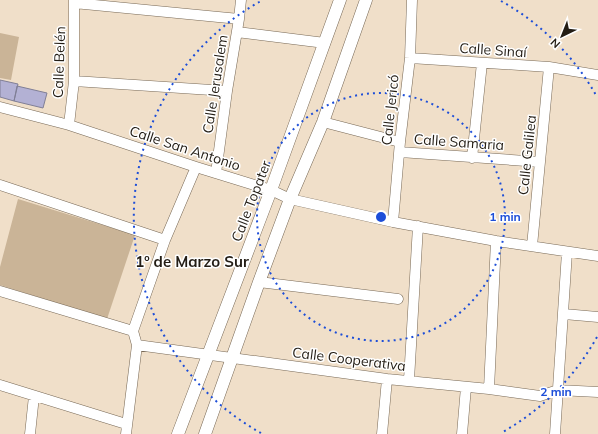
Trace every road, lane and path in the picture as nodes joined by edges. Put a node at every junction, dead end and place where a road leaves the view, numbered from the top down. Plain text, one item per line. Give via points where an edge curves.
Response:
1 (241, 0) edge
2 (340, 0) edge
3 (366, 0) edge
4 (412, 0) edge
5 (74, 1) edge
6 (239, 19) junction
7 (237, 32) junction
8 (325, 43) junction
9 (410, 58) junction
10 (482, 64) junction
11 (549, 67) junction
12 (598, 75) edge
13 (74, 81) junction
14 (227, 91) junction
15 (0, 107) edge
16 (323, 122) junction
17 (69, 125) junction
18 (400, 147) junction
19 (472, 158) junction
20 (540, 162) junction
21 (196, 167) junction
22 (216, 173) junction
23 (0, 185) edge
24 (271, 190) junction
25 (290, 199) junction
26 (394, 222) junction
27 (418, 226) junction
28 (165, 240) junction
29 (496, 241) junction
30 (532, 246) junction
31 (567, 252) junction
32 (598, 256) edge
33 (259, 282) junction
34 (0, 291) edge
35 (398, 299) dead end
36 (564, 314) junction
37 (598, 317) edge
38 (132, 331) junction
39 (137, 344) junction
40 (208, 354) junction
41 (232, 358) junction
42 (387, 378) junction
43 (409, 380) junction
44 (0, 385) edge
45 (466, 387) junction
46 (489, 389) junction
47 (558, 390) junction
48 (598, 392) edge
49 (34, 396) junction
50 (126, 429) edge
51 (30, 434) edge
52 (178, 434) edge
53 (205, 434) edge
54 (382, 434) edge
55 (462, 434) edge
56 (555, 434) edge

1 - 6 street, Calle Jerusalem
2 - 8 street, Calle Topater
3 - 16 street
4 - 9 street, Calle Jericó
5 - 6 street
5 - 13 street, Calle Belén
6 - 7 street, Calle Jerusalem
7 - 8 street
7 - 14 street, Calle Jerusalem
8 - 24 street, Calle Topater
9 - 10 street, Calle Sinaí
9 - 18 street, Calle Jericó
10 - 11 street, Calle Sinaí
10 - 19 street
11 - 12 street, Calle Sinaí
11 - 20 street, Calle Galilea
13 - 14 street
13 - 17 street, Calle Belén
14 - 22 street, Calle Jerusalem
15 - 17 street, Calle San Antonio
16 - 18 street, Calle Samaria
16 - 25 street
17 - 21 street, Calle San Antonio
18 - 19 street, Calle Samaria
18 - 26 street, Calle Jericó
19 - 20 street, Calle Samaria
20 - 30 street, Calle Galilea
21 - 22 street, Calle San Antonio
21 - 28 street
22 - 24 street, Calle San Antonio
23 - 28 street
24 - 25 street, Calle San Antonio
24 - 40 street, Calle Topater
25 - 26 street, Calle San Antonio
25 - 33 street
26 - 27 street, Calle San Antonio
27 - 29 street, Calle San Antonio
27 - 43 street
28 - 38 street
29 - 30 street, Calle San Antonio
29 - 46 street
30 - 31 street, Calle San Antonio
31 - 32 street, Calle San Antonio
31 - 36 street
33 - 35 street
33 - 41 street
34 - 38 street
36 - 37 street
36 - 47 street
38 - 39 street
39 - 40 street, Calle Cooperativa
39 - 50 street
40 - 41 street, Calle Cooperativa
40 - 52 street, Calle Topater
41 - 42 street, Calle Cooperativa
41 - 53 street
42 - 43 street, Calle Cooperativa
42 - 54 street
43 - 45 street, Calle Cooperativa
44 - 49 street
45 - 46 street, Calle Cooperativa
45 - 55 street
46 - 47 street, Calle Cooperativa via 540,396
47 - 48 street, Calle Cooperativa
47 - 56 street
49 - 50 street
49 - 51 street

